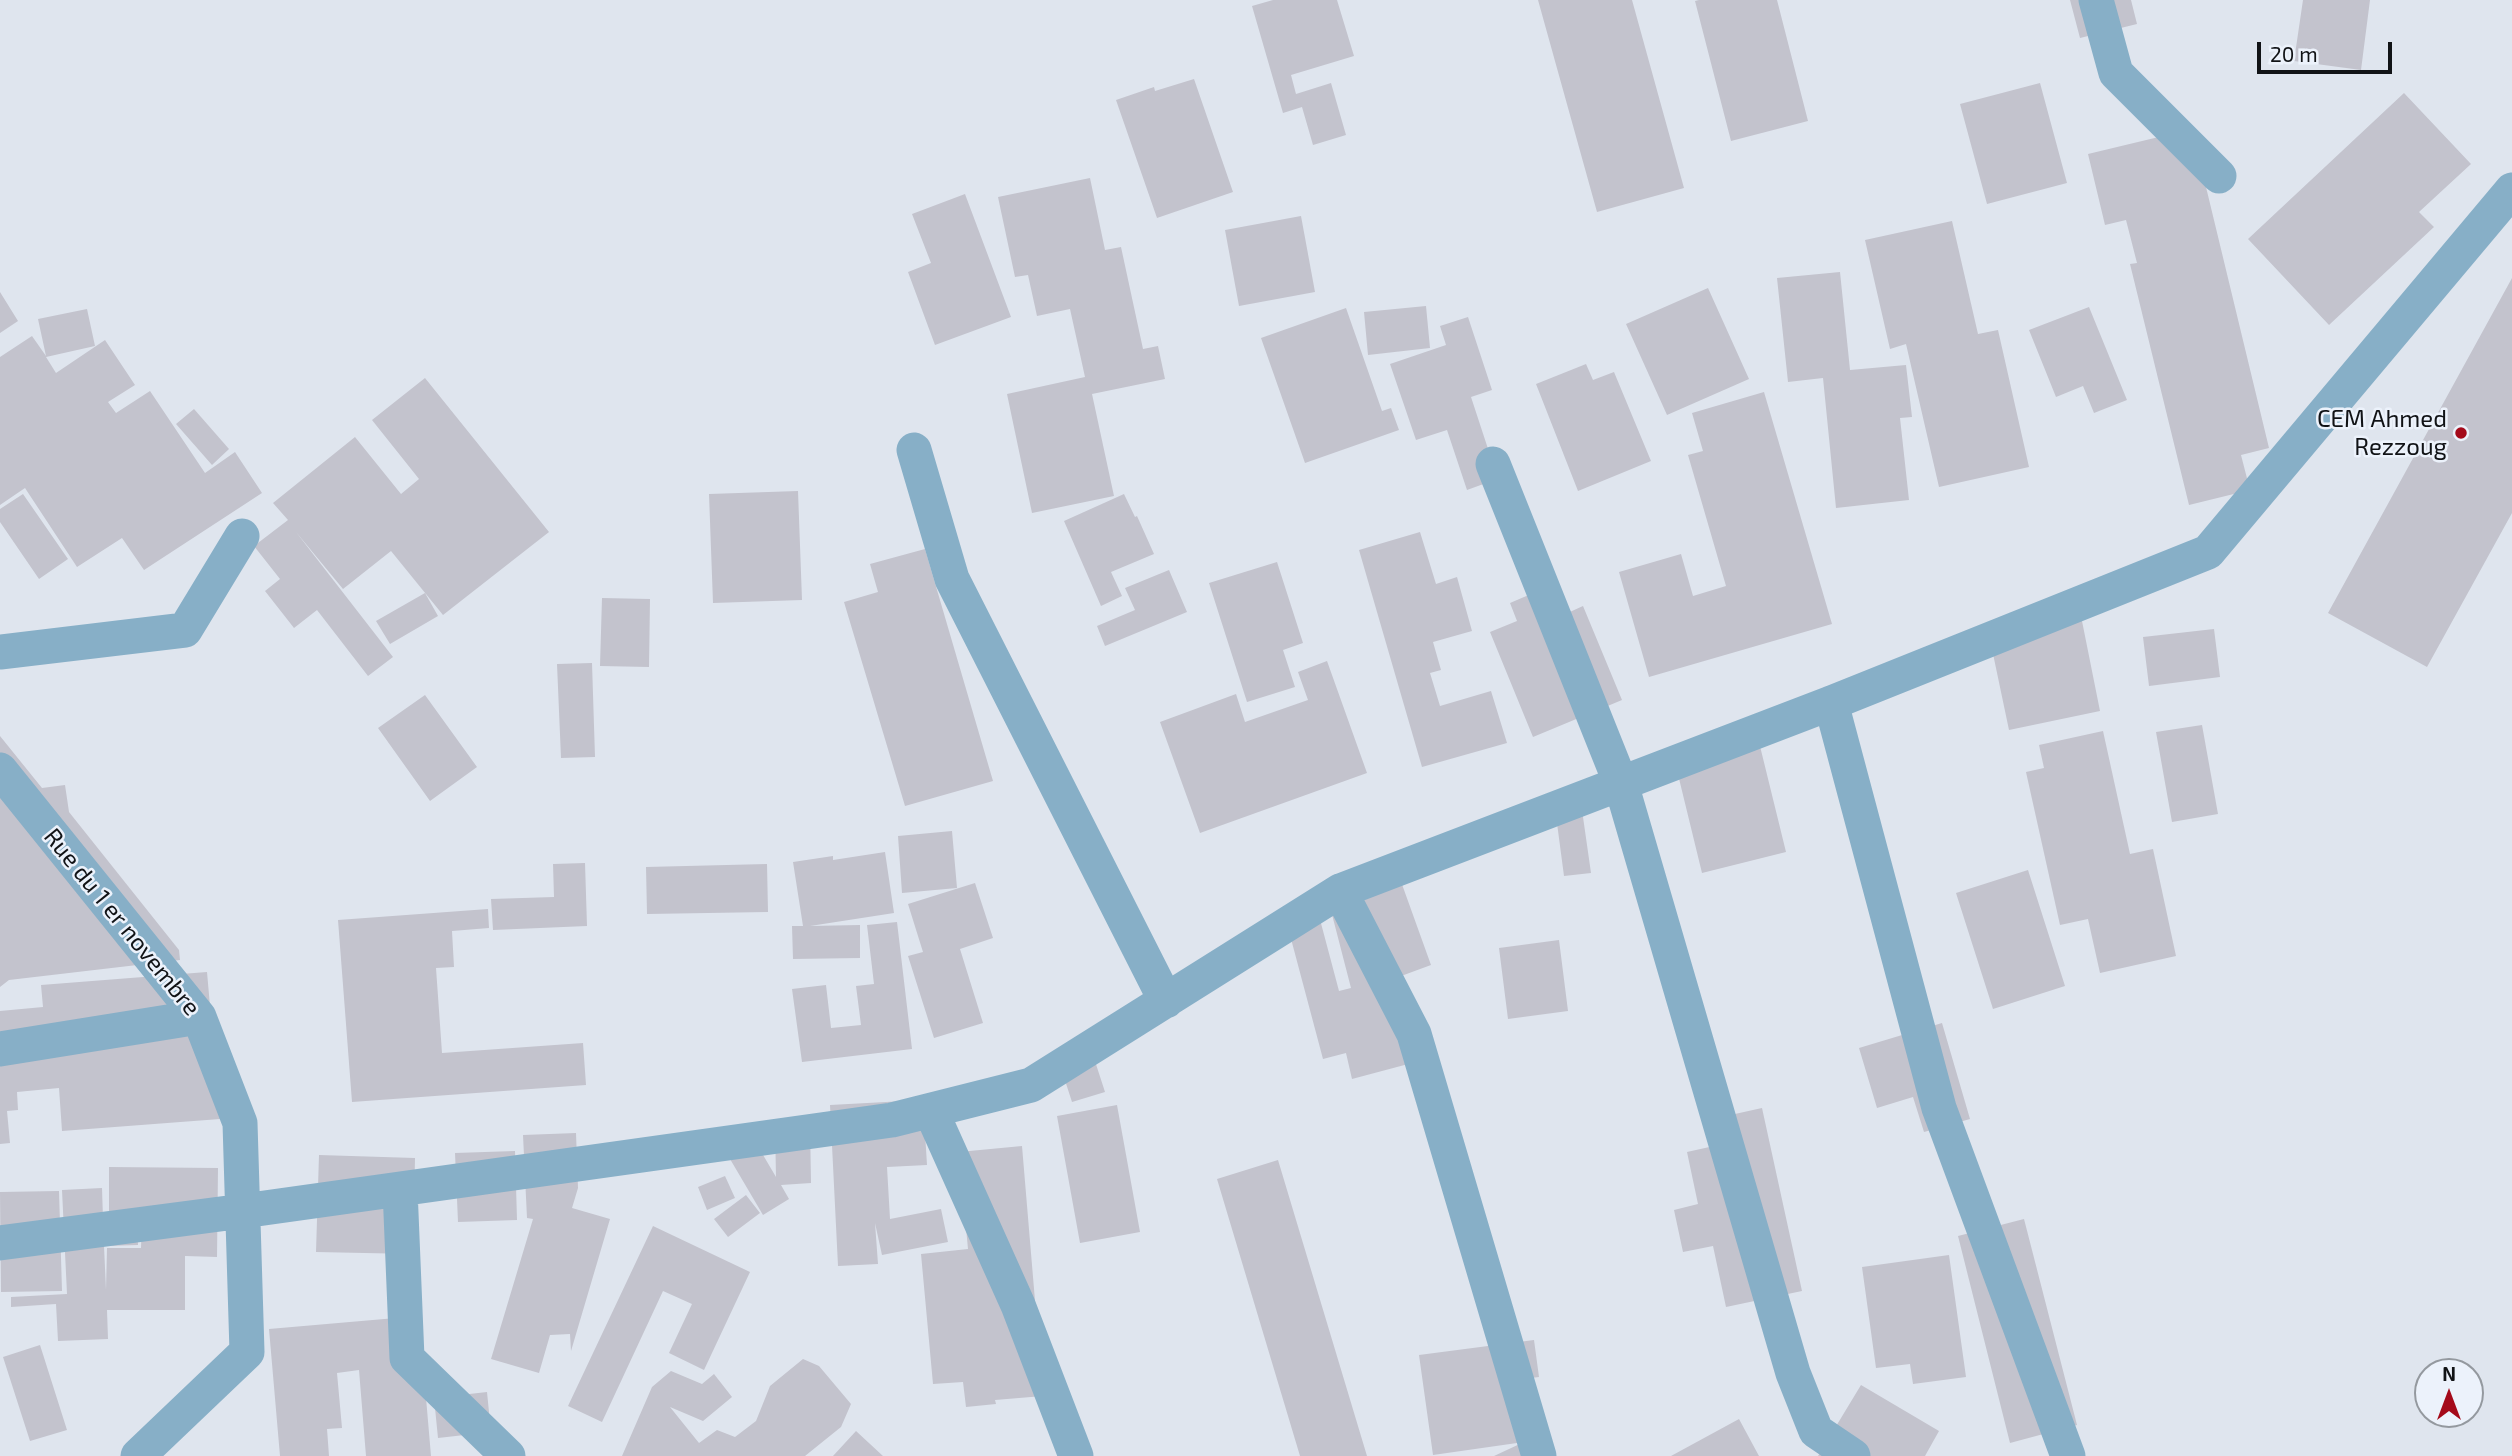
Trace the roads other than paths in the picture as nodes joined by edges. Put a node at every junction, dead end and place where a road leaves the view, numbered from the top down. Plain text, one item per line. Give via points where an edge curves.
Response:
1 (2096, 0) edge
2 (2218, 176) dead end
3 (2512, 190) edge
4 (914, 450) dead end
5 (1493, 464) dead end
6 (242, 536) dead end
7 (0, 652) edge
8 (1831, 704) junction
9 (0, 770) edge
10 (1621, 784) junction
11 (1340, 891) junction
12 (1166, 1000) junction
13 (199, 1017) junction
14 (0, 1049) edge
15 (931, 1111) junction
16 (400, 1189) junction
17 (243, 1211) junction
18 (0, 1242) edge
19 (138, 1456) edge
20 (508, 1456) edge
21 (1076, 1456) edge
22 (1539, 1456) edge
23 (1853, 1456) edge
24 (2068, 1456) edge

1 - 2 street via 2116,73
3 - 8 street via 2208,552
4 - 12 street via 952,579
5 - 10 street
6 - 7 street via 185,630
8 - 10 street
8 - 24 street via 1939,1108
9 - 13 street, Rue du 1 er novembre
10 - 11 street
10 - 23 street via 1793,1373 1816,1431
11 - 12 street
11 - 22 street via 1414,1034
12 - 15 street via 1031,1086
13 - 14 street
13 - 17 street, Rue du 1 er novembre via 240,1123
15 - 16 street
15 - 21 street via 1018,1305
16 - 17 street
16 - 20 street via 407,1358
17 - 18 street
17 - 19 street, Rue du 1 er novembre via 247,1352

